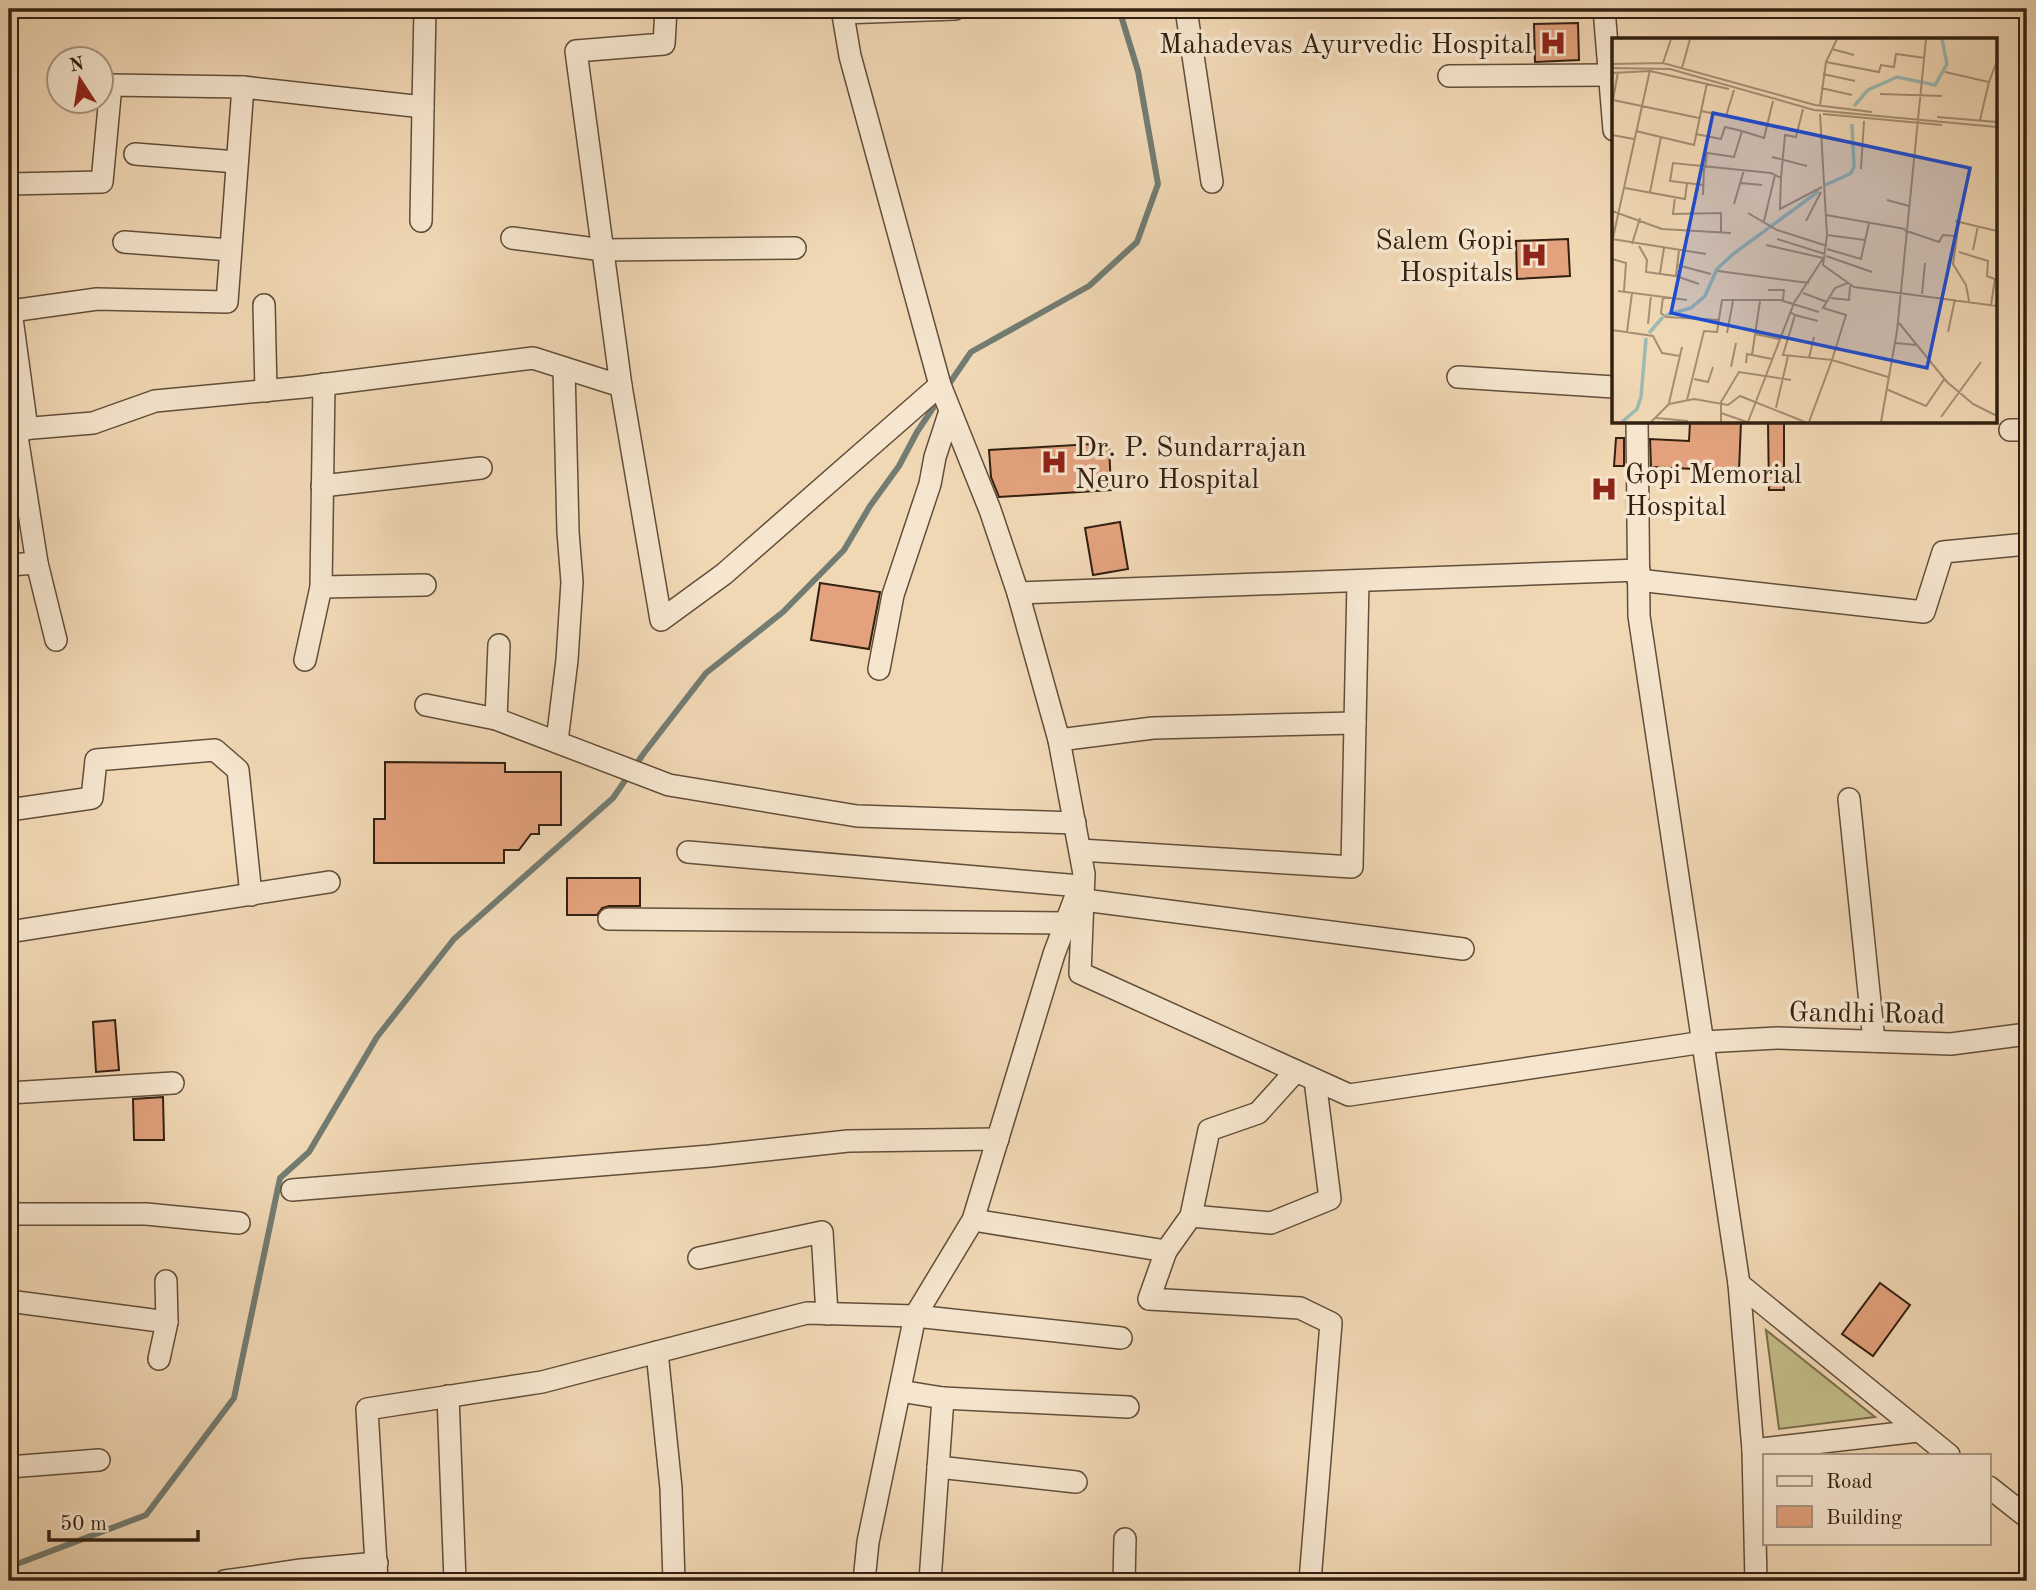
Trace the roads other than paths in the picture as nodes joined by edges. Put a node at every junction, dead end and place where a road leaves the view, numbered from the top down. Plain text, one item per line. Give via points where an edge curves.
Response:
1 (425, 9) edge
2 (666, 9) edge
3 (955, 9) edge
4 (1186, 9) edge
5 (1604, 9) edge
6 (842, 11) edge
7 (1610, 75) junction
8 (1449, 76) dead end
9 (243, 87) junction
10 (1612, 102) edge
11 (423, 107) junction
12 (135, 154) dead end
13 (237, 162) junction
14 (1212, 183) dead end
15 (9, 184) edge
16 (421, 221) dead end
17 (512, 237) dead end
18 (124, 242) dead end
19 (795, 248) dead end
20 (230, 250) junction
21 (603, 250) junction
22 (264, 305) dead end
23 (564, 368) junction
24 (1458, 377) dead end
25 (324, 384) junction
26 (621, 386) junction
27 (1612, 387) edge
28 (266, 391) junction
29 (944, 396) junction
30 (1637, 424) edge
31 (17, 429) edge
32 (481, 468) dead end
33 (322, 486) junction
34 (2027, 544) edge
35 (37, 563) junction
36 (9, 565) edge
37 (1638, 575) junction
38 (1358, 581) junction
39 (425, 585) dead end
40 (320, 587) junction
41 (1018, 593) junction
42 (56, 640) dead end
43 (499, 645) dead end
44 (305, 660) dead end
45 (879, 669) dead end
46 (426, 705) dead end
47 (496, 719) junction
48 (1355, 723) junction
49 (1059, 740) junction
50 (557, 741) junction
51 (1849, 799) dead end
52 (9, 810) edge
53 (1075, 823) junction
54 (1080, 850) junction
55 (688, 852) dead end
56 (329, 883) dead end
57 (1083, 887) junction
58 (251, 895) junction
59 (609, 919) dead end
60 (1066, 923) junction
61 (9, 932) edge
62 (1463, 948) dead end
63 (2027, 1034) edge
64 (1874, 1041) junction
65 (1704, 1042) junction
66 (1306, 1076) junction
67 (173, 1083) dead end
68 (9, 1093) edge
69 (998, 1139) junction
70 (292, 1190) dead end
71 (9, 1214) edge
72 (1191, 1216) junction
73 (974, 1220) junction
74 (239, 1223) dead end
75 (1166, 1251) junction
76 (699, 1258) dead end
77 (166, 1281) dead end
78 (1739, 1283) junction
79 (9, 1301) edge
80 (827, 1314) junction
81 (915, 1315) junction
82 (167, 1322) junction
83 (1121, 1338) dead end
84 (657, 1352) junction
85 (159, 1359) dead end
86 (900, 1391) junction
87 (449, 1396) junction
88 (943, 1398) junction
89 (1128, 1407) dead end
90 (1918, 1431) junction
91 (1754, 1450) junction
92 (1948, 1454) edge
93 (99, 1460) dead end
94 (938, 1466) junction
95 (9, 1467) edge
96 (1076, 1482) dead end
97 (1990, 1488) edge
98 (2027, 1517) edge
99 (1125, 1539) dead end
100 (377, 1572) edge
101 (225, 1581) edge
102 (455, 1581) edge
103 (674, 1581) edge
104 (864, 1581) edge
105 (930, 1581) edge
106 (1124, 1581) edge
107 (1310, 1581) edge
108 (1756, 1581) edge

1 - 11 street
2 - 21 street via 664,44 576,51
3 - 6 street
4 - 14 street
5 - 7 street
6 - 29 street via 850,55
7 - 8 street
7 - 10 street
9 - 11 street
9 - 13 street
9 - 15 street via 111,85 102,182
11 - 16 street
12 - 13 street
13 - 20 street
17 - 21 street
18 - 20 street
19 - 21 street
20 - 31 street via 227,302 97,299 12,311
21 - 26 street
22 - 28 street
23 - 25 street via 533,358
23 - 26 street
23 - 50 street via 572,582
24 - 27 street
25 - 28 street
25 - 33 street
26 - 29 street via 661,620
28 - 31 street via 155,401 93,423
29 - 41 street
29 - 45 street via 930,484 897,583
30 - 37 street
31 - 35 street
32 - 33 street
33 - 40 street
34 - 37 street via 1943,552 1924,612
35 - 36 street
35 - 42 street
37 - 38 street
37 - 65 street via 1639,616
38 - 41 street
38 - 48 street
39 - 40 street
40 - 44 street
41 - 49 street
43 - 47 street
46 - 47 street
47 - 50 street
48 - 49 street via 1153,728
48 - 54 street via 1352,867
49 - 53 street
50 - 53 street via 669,785 857,816
51 - 64 street
52 - 58 street via 92,798 96,760 215,750 238,770
53 - 54 street
54 - 57 street
55 - 57 street
56 - 58 street
57 - 60 street
57 - 62 street
57 - 66 street, Gandhi Road via 1080,973
58 - 61 street
59 - 60 street
60 - 69 street
63 - 64 street, Gandhi Road via 1951,1044
64 - 65 street, Gandhi Road via 1777,1038
65 - 66 street, Gandhi Road via 1349,1096
65 - 78 street
66 - 72 street via 1258,1113 1209,1130
66 - 72 street via 1330,1199 1272,1223
67 - 68 street
69 - 70 street via 848,1141
69 - 73 street
71 - 74 street via 146,1214
72 - 75 street
73 - 75 street
73 - 81 street
75 - 107 street via 1149,1299 1300,1308 1331,1323
76 - 80 street via 822,1232
77 - 82 street
78 - 90 street
78 - 91 street
79 - 82 street
80 - 81 street
80 - 84 street via 807,1313
81 - 83 street
81 - 86 street
82 - 85 street
84 - 87 street via 542,1382
84 - 103 street via 671,1488
86 - 88 street
86 - 104 street
87 - 100 street via 366,1409
87 - 102 street
88 - 89 street
88 - 94 street
90 - 91 street
90 - 92 street
91 - 108 street
93 - 95 street
94 - 96 street
94 - 105 street
97 - 98 street
99 - 106 street
100 - 101 street via 301,1570

